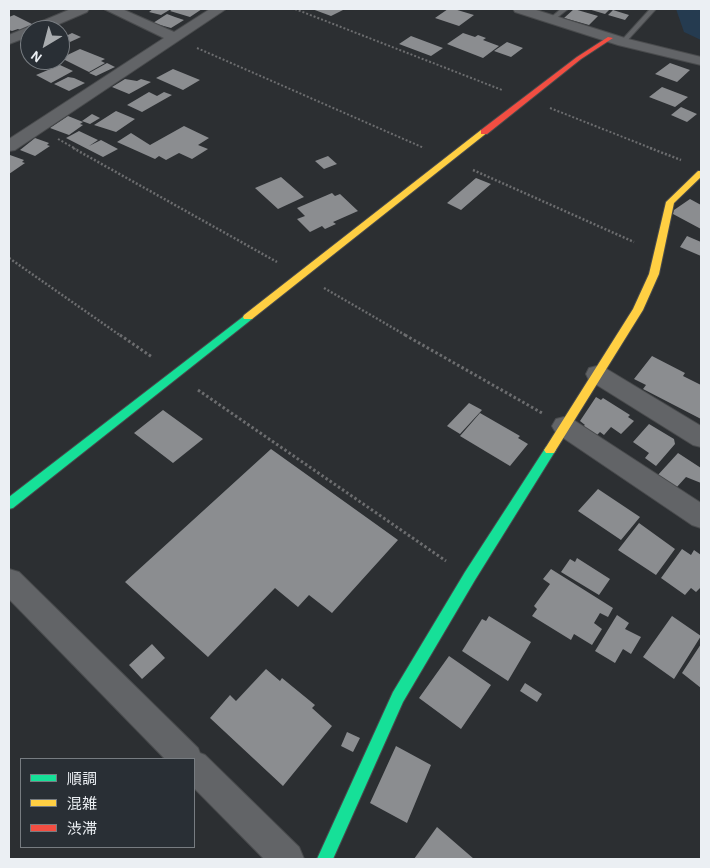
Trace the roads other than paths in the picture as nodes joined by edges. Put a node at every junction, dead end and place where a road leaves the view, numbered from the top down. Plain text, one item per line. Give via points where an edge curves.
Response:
1 (82, 9) edge
2 (111, 9) edge
3 (219, 9) edge
4 (520, 9) edge
5 (565, 9) edge
6 (653, 9) edge
7 (552, 19) junction
8 (56, 20) edge
9 (175, 38) junction
10 (617, 40) junction
11 (701, 62) edge
12 (9, 146) edge
13 (701, 173) edge
14 (597, 374) junction
15 (564, 426) junction
16 (701, 438) edge
17 (9, 504) edge
18 (701, 516) edge
19 (9, 581) edge
20 (186, 758) edge
21 (195, 767) edge
22 (287, 859) edge
23 (325, 859) edge

1 - 8 street
2 - 9 street
3 - 9 street
4 - 7 street
5 - 7 lane
6 - 10 lane
7 - 10 street
9 - 12 street
10 - 11 street
10 - 17 street via 579,58
13 - 14 street via 670,202 654,274 638,310
14 - 15 street
14 - 16 street
15 - 18 street
15 - 23 street via 398,698
19 - 20 street
21 - 22 street

